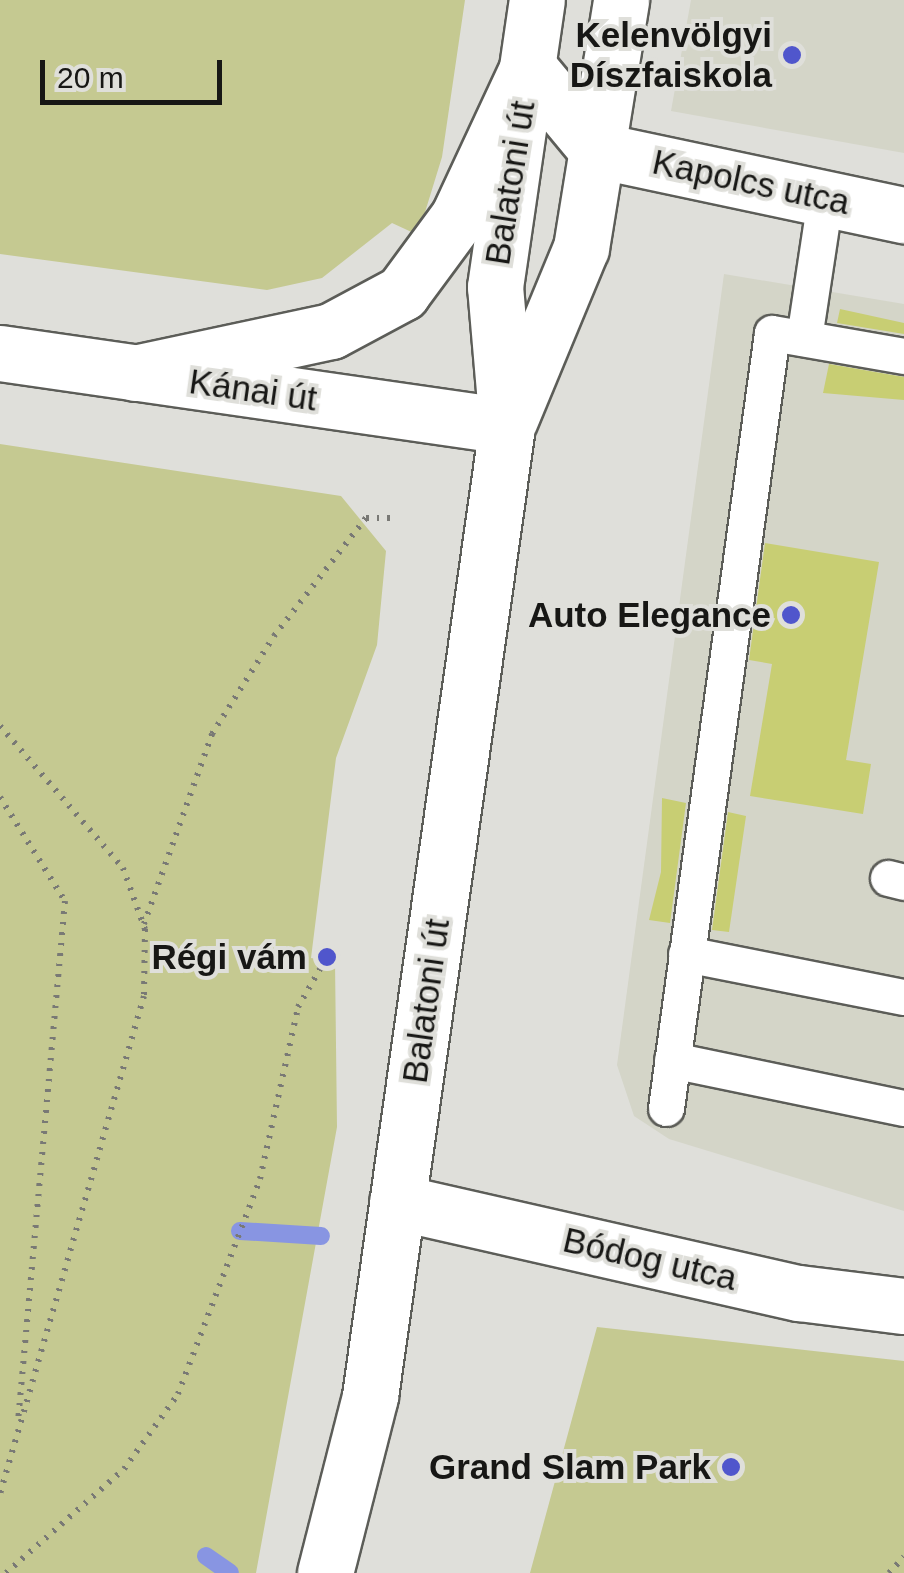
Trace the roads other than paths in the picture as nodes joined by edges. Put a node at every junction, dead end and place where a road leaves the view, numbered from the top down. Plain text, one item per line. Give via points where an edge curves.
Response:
1 (537, 0) edge
2 (621, 0) edge
3 (528, 67) junction
4 (598, 150) junction
5 (825, 198) junction
6 (904, 214) edge
7 (804, 338) junction
8 (0, 352) edge
9 (904, 356) edge
10 (135, 374) junction
11 (507, 426) junction
12 (686, 954) junction
13 (904, 996) edge
14 (672, 1060) junction
15 (666, 1108) dead end
16 (904, 1108) edge
17 (397, 1202) junction
18 (904, 1306) edge
19 (325, 1573) edge

1 - 3 main road, Balatoni út
2 - 4 main road, Balatoni út
3 - 4 main road
3 - 10 main road via 458,217 402,292 331,331
3 - 11 main road, Balatoni út via 494,288
4 - 5 main road, Kapolcs utca
4 - 11 main road, Balatoni út via 581,248
5 - 6 main road, Kapolcs utca
5 - 7 lane
7 - 9 lane
7 - 12 lane via 772,333
8 - 10 main road, Kánai út
10 - 11 main road, Kánai út
11 - 17 main road, Balatoni út
12 - 13 lane
12 - 14 lane
14 - 15 lane
14 - 16 lane
17 - 18 main road, Bódog utca via 799,1293
17 - 19 main road, Balatoni út via 370,1396

